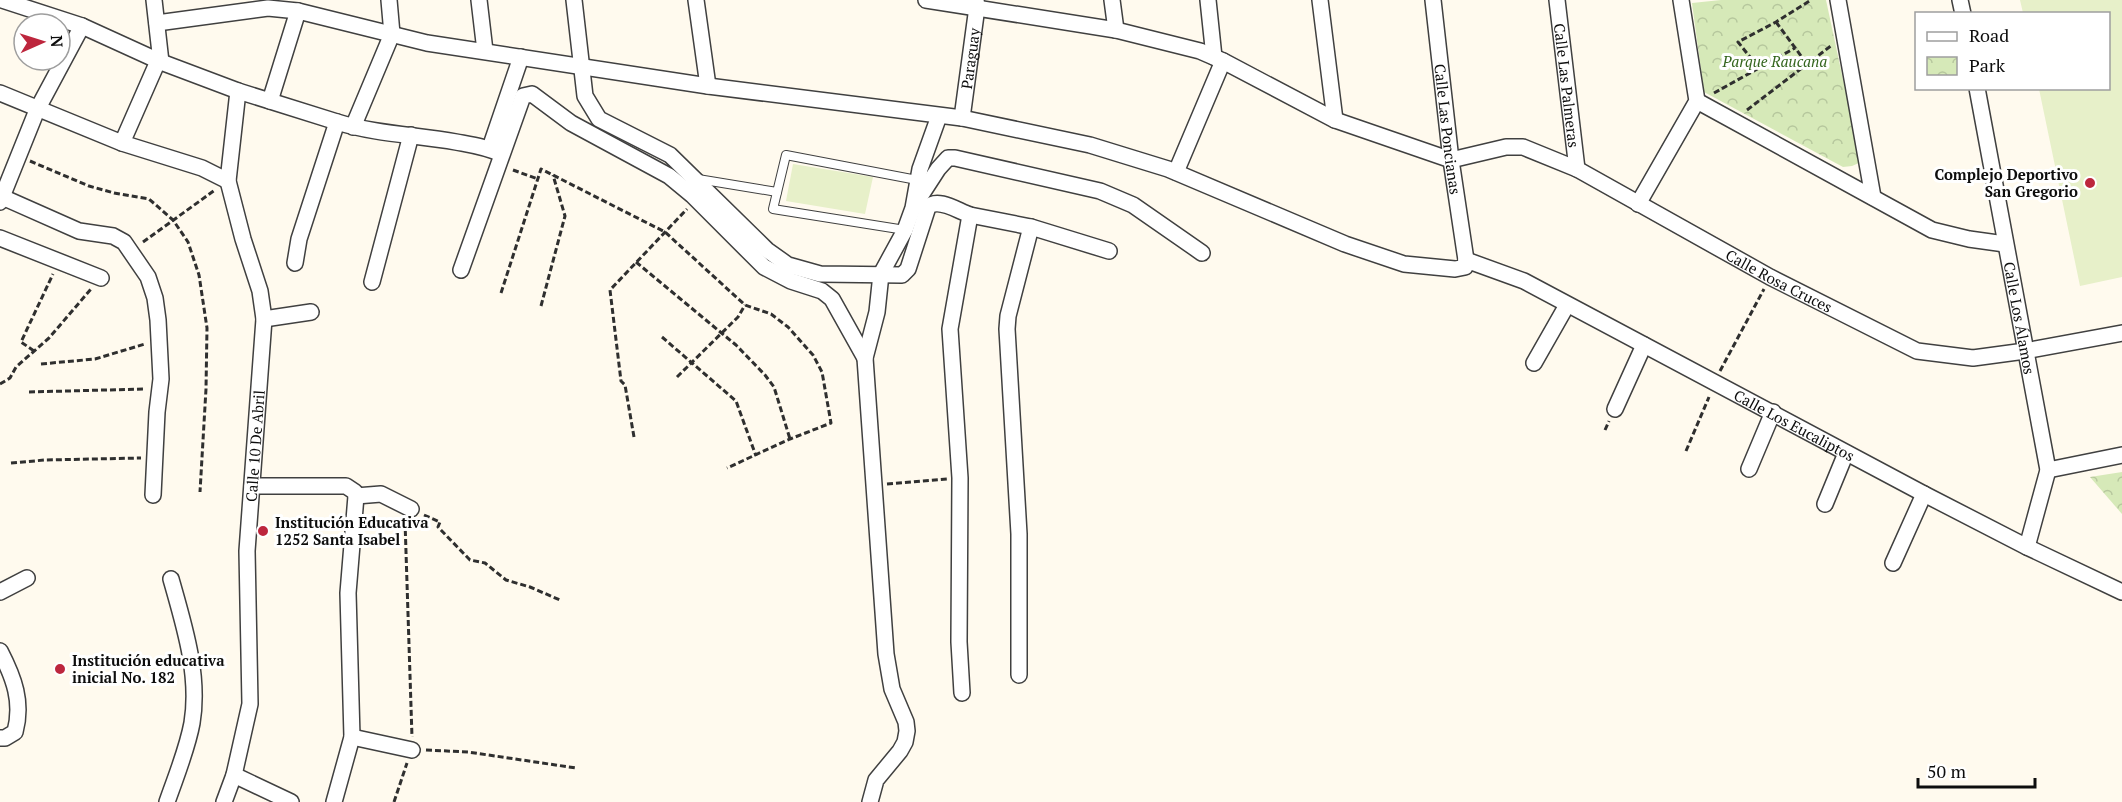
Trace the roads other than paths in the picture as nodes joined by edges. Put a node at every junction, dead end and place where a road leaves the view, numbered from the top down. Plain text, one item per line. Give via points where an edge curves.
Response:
1 (2, 0) edge
2 (154, 0) edge
3 (389, 0) edge
4 (478, 0) edge
5 (574, 0) edge
6 (696, 0) edge
7 (926, 0) edge
8 (1112, 0) edge
9 (1208, 0) edge
10 (1320, 0) edge
11 (1433, 0) edge
12 (1557, 0) edge
13 (1681, 0) edge
14 (1838, 0) edge
15 (267, 4) edge
16 (976, 4) edge
17 (298, 11) junction
18 (157, 23) junction
19 (82, 26) junction
20 (1116, 30) junction
21 (392, 34) junction
22 (485, 51) junction
23 (521, 57) junction
24 (1219, 59) junction
25 (159, 61) junction
26 (582, 67) junction
27 (708, 86) junction
28 (1977, 90) edge
29 (238, 91) junction
30 (0, 93) edge
31 (270, 101) junction
32 (1697, 101) junction
33 (37, 110) junction
34 (939, 116) junction
35 (962, 118) junction
36 (1335, 120) junction
37 (337, 123) junction
38 (353, 127) junction
39 (411, 135) junction
40 (122, 143) junction
41 (496, 155) junction
42 (1451, 160) junction
43 (1576, 170) junction
44 (1176, 172) junction
45 (694, 178) junction
46 (917, 180) junction
47 (228, 181) junction
48 (777, 192) junction
49 (1873, 197) junction
50 (1, 198) edge
51 (1638, 204) junction
52 (913, 208) junction
53 (970, 215) junction
54 (1031, 227) junction
55 (905, 230) junction
56 (0, 238) edge
57 (2005, 244) junction
58 (1109, 252) dead end
59 (1202, 252) dead end
60 (1466, 260) junction
61 (294, 264) dead end
62 (461, 270) dead end
63 (881, 274) junction
64 (101, 278) dead end
65 (372, 282) dead end
66 (1567, 305) junction
67 (311, 312) dead end
68 (264, 319) junction
69 (2122, 333) edge
70 (1644, 345) junction
71 (2025, 351) junction
72 (865, 358) junction
73 (1534, 363) dead end
74 (1615, 409) dead end
75 (1773, 412) junction
76 (1846, 453) junction
77 (2122, 455) edge
78 (1749, 469) dead end
79 (2048, 470) junction
80 (252, 486) junction
81 (1924, 494) junction
82 (153, 495) dead end
83 (356, 496) junction
84 (1825, 504) dead end
85 (411, 509) road end
86 (2027, 547) junction
87 (1893, 563) dead end
88 (27, 578) dead end
89 (171, 579) dead end
90 (0, 592) edge
91 (2122, 592) edge
92 (0, 651) edge
93 (1019, 675) dead end
94 (962, 693) dead end
95 (352, 737) junction
96 (0, 738) edge
97 (412, 750) road end
98 (234, 775) junction
99 (166, 802) edge
100 (224, 802) edge
101 (291, 802) edge
102 (334, 802) edge
103 (870, 802) edge

1 - 19 street
2 - 18 street
3 - 21 street
4 - 22 street
5 - 26 street
6 - 27 street
7 - 16 street
8 - 20 street
9 - 24 street
10 - 36 street
11 - 42 street, Calle Las Poncianas
12 - 43 street, Calle Las Palmeras
13 - 32 street
14 - 49 street
15 - 17 street
15 - 18 street
16 - 20 street
16 - 35 street, Paraguay
17 - 21 street
17 - 31 street
18 - 25 street
19 - 25 street
19 - 33 street
20 - 24 street
21 - 22 street via 407,40
21 - 38 street
22 - 23 street
23 - 26 street
23 - 41 street
24 - 36 street
24 - 44 street
25 - 29 street
25 - 40 street
26 - 27 street
26 - 45 street via 585,96 599,119 670,155
27 - 34 street
28 - 57 street, Calle Los Álamos
29 - 31 street
29 - 47 street, Calle 10 De Abril
30 - 33 street
31 - 37 street
32 - 49 street
32 - 51 street
33 - 40 street
33 - 50 street
34 - 35 street
34 - 46 street
35 - 44 street via 1090,145
36 - 42 street
37 - 38 street
37 - 61 street
38 - 39 street
39 - 41 street
39 - 65 street
40 - 47 street via 202,168
41 - 62 street
41 - 72 street via 523,96 532,94 571,123 669,176 764,267 822,291 832,299
42 - 43 street, Calle Rosa Cruces via 1523,147
42 - 60 street, Calle Las Poncianas
43 - 51 street, Calle Rosa Cruces
44 - 60 street via 1346,244 1404,264 1455,269 1465,267
45 - 48 lane
45 - 63 street via 767,250 788,265 820,274
46 - 48 lane via 786,155
46 - 52 street
47 - 68 street, Calle 10 De Abril via 260,291
48 - 55 lane via 773,209
49 - 57 street via 1932,230
50 - 82 street via 79,231 113,236 124,242 148,277 159,340
51 - 71 street, Calle Rosa Cruces via 1770,277 1917,351 1973,358
52 - 55 street
52 - 59 street via 938,169 948,158 955,158 1100,191 1133,205
53 - 54 street
53 - 63 street via 932,203 906,273
53 - 94 street via 950,329 960,478
54 - 58 street
54 - 93 street via 1007,329 1019,534
55 - 63 street
56 - 64 street
57 - 71 street, Calle Los Álamos
60 - 66 street, Calle Los Eucaliptos via 1524,281
63 - 72 street via 877,312
66 - 70 street, Calle Los Eucaliptos
66 - 73 street
67 - 68 street
68 - 80 street, Calle 10 De Abril
69 - 71 street, Calle Rosa Cruces
70 - 74 street
70 - 75 street, Calle Los Eucaliptos
71 - 79 street, Calle Los Álamos
72 - 103 street via 886,654 892,689 907,731 900,751 876,780
75 - 76 street, Calle Los Eucaliptos
75 - 78 street
76 - 81 street, Calle Los Eucaliptos
76 - 84 street
77 - 79 street
79 - 86 street, Calle Los Álamos
80 - 83 street via 346,486
80 - 98 street, Calle 10 De Abril via 247,551 250,704
81 - 86 street, Calle Los Eucaliptos
81 - 87 street
83 - 85 street via 381,494
83 - 95 street via 348,593
86 - 91 street, Calle Los Eucaliptos
88 - 90 street
89 - 99 street via 189,643 194,701 184,752
92 - 96 street via 14,678 18,709 15,732
95 - 97 street
95 - 102 street
98 - 100 street, Calle 10 De Abril
98 - 101 street

